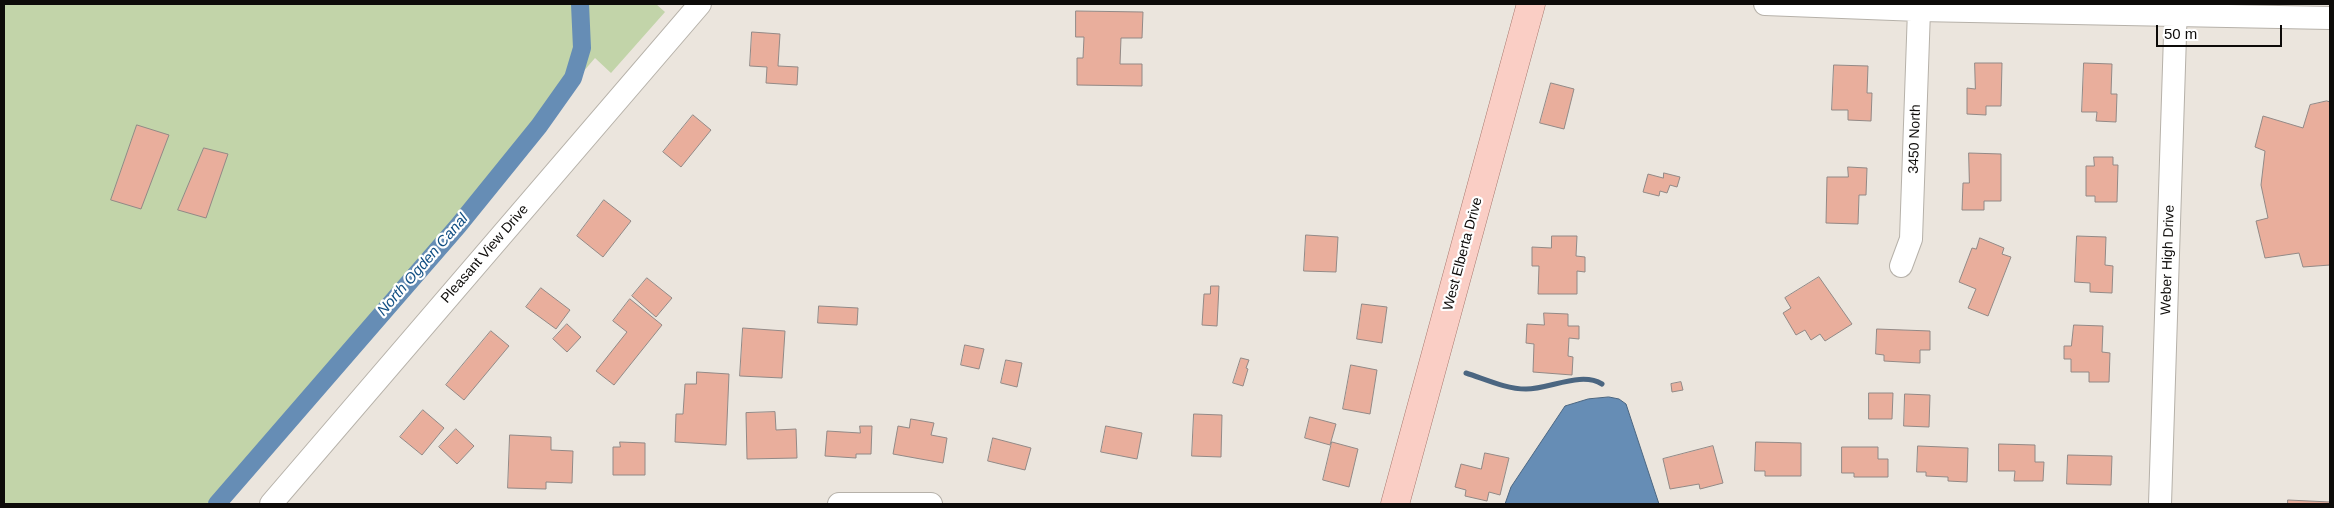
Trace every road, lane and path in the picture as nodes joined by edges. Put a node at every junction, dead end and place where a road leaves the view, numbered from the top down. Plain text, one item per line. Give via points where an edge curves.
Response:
1 (700, 4) edge
2 (1531, 4) edge
3 (1765, 4) edge
4 (1919, 10) junction
5 (2176, 10) edge
6 (2330, 18) edge
7 (1901, 266) dead end
8 (271, 504) edge
9 (839, 504) edge
10 (931, 504) edge
11 (1395, 504) edge
12 (2160, 504) edge

1 - 8 street, Pleasant View Drive
2 - 11 main road, West Elberta Drive
3 - 4 street
4 - 5 street
4 - 7 street, 3450 North via 1911,239
5 - 6 street
5 - 12 street, Weber High Drive
9 - 10 street

